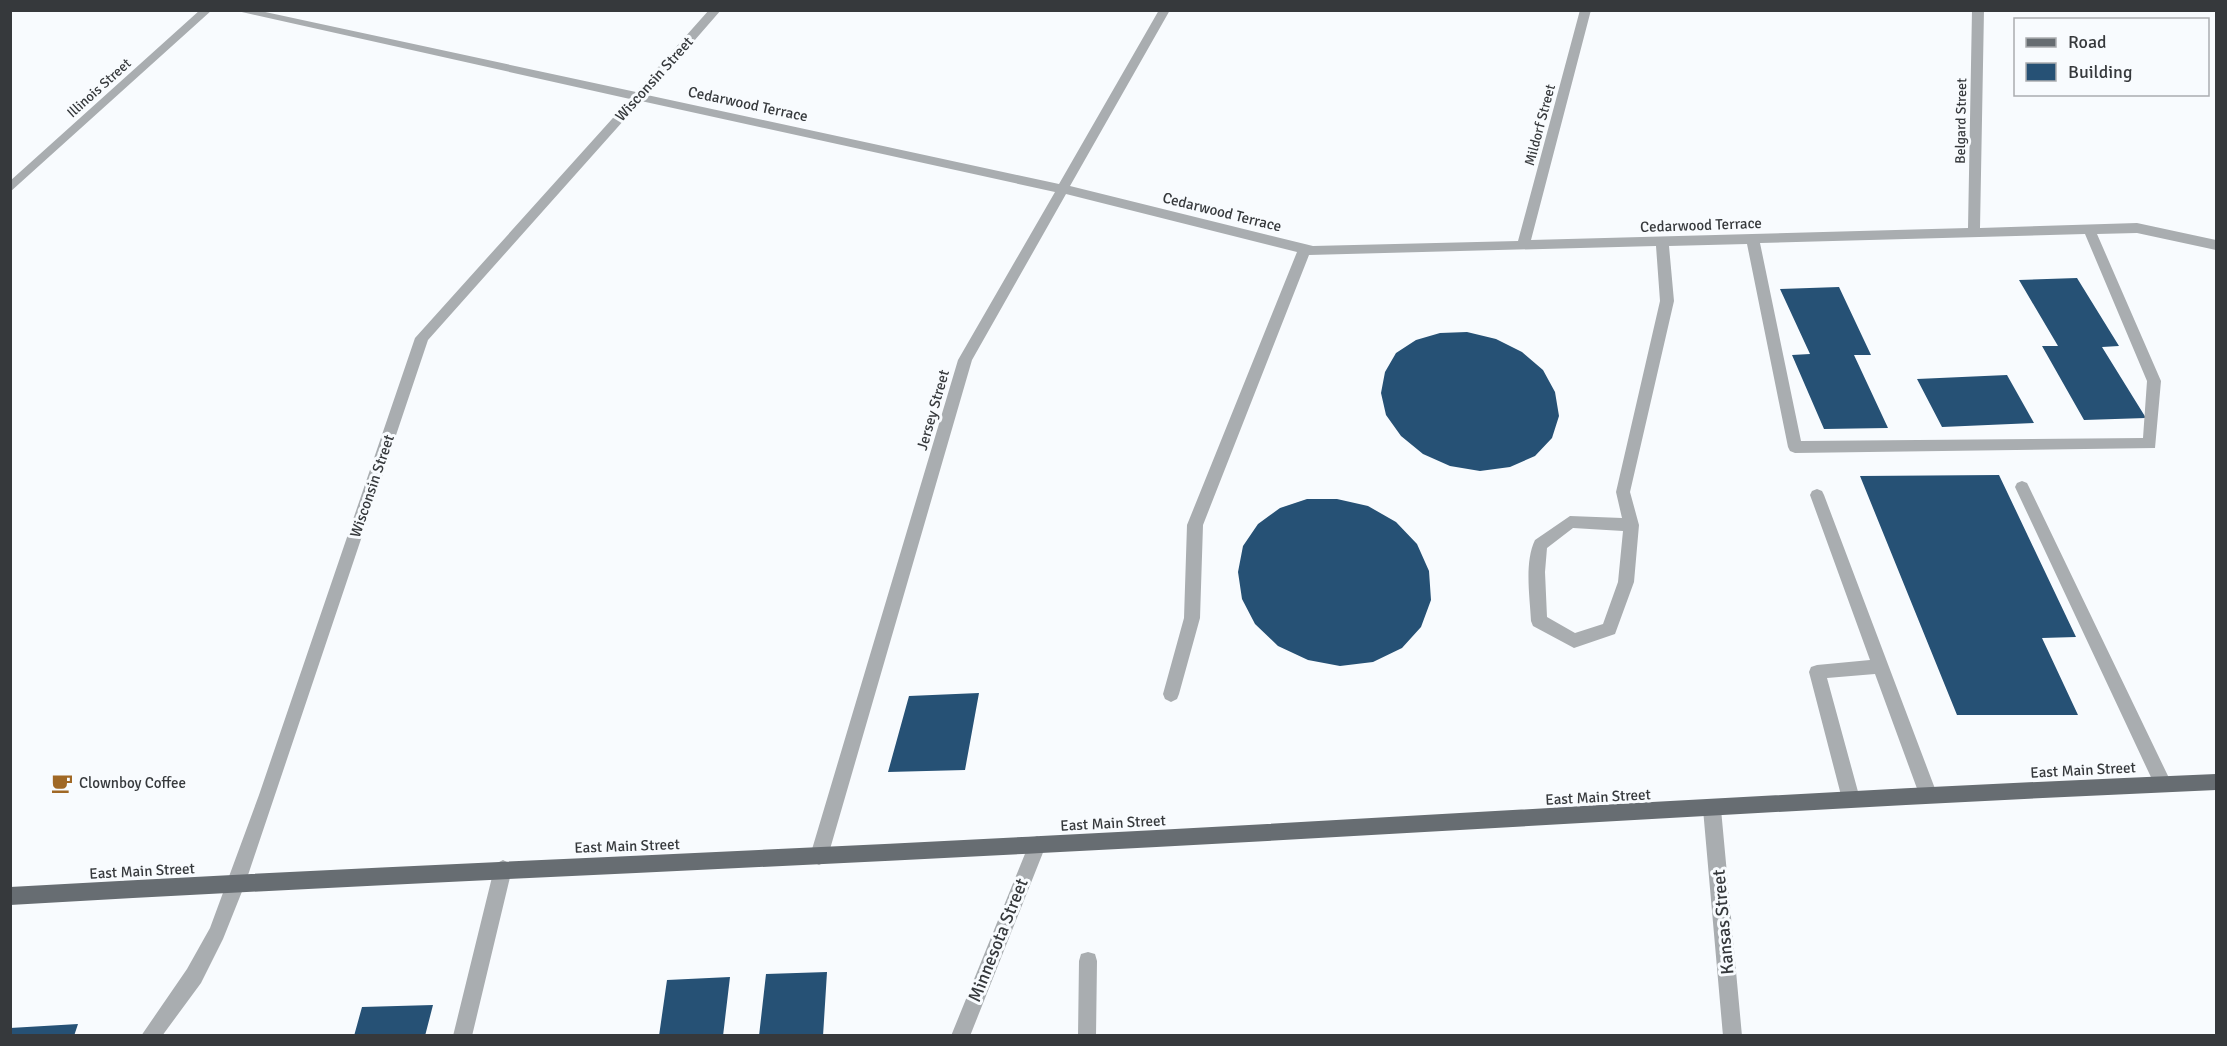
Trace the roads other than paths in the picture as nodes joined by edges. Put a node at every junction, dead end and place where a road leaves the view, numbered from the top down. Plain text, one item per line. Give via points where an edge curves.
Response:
1 (207, 10) edge
2 (238, 10) edge
3 (716, 10) edge
4 (1165, 10) edge
5 (1586, 10) edge
6 (1978, 10) edge
7 (638, 98) junction
8 (10, 188) edge
9 (1063, 189) junction
10 (2089, 229) junction
11 (1974, 231) junction
12 (1753, 240) junction
13 (1662, 243) junction
14 (2217, 245) edge
15 (1523, 246) junction
16 (1305, 249) junction
17 (2022, 487) dead end
18 (1817, 495) dead end
19 (1631, 525) junction
20 (1881, 666) junction
21 (1171, 694) dead end
22 (2217, 782) edge
23 (2163, 784) junction
24 (1928, 794) junction
25 (1851, 799) junction
26 (1712, 809) junction
27 (1037, 845) junction
28 (819, 856) junction
29 (503, 869) junction
30 (236, 884) junction
31 (10, 896) edge
32 (1088, 961) dead end
33 (150, 1035) edge
34 (462, 1035) edge
35 (960, 1035) edge
36 (1087, 1035) edge
37 (1733, 1035) edge

1 - 8 street, Illinois Street
2 - 7 street, Cedarwood Terrace
3 - 7 street, Wisconsin Street
4 - 9 street, Jersey Street
5 - 15 street, Mildorf Street
6 - 11 street, Belgard Street
7 - 9 street, Cedarwood Terrace
7 - 30 street, Wisconsin Street via 422,338
9 - 16 street, Cedarwood Terrace
9 - 28 street, Jersey Street via 965,360
10 - 11 street, Cedarwood Terrace
10 - 12 street via 2154,381 2150,444 1795,447
10 - 14 street, Cedarwood Terrace via 2138,228
11 - 12 street, Cedarwood Terrace
12 - 13 street, Cedarwood Terrace
13 - 15 street, Cedarwood Terrace
13 - 19 street via 1667,301 1623,492
15 - 16 street, Cedarwood Terrace
16 - 21 street via 1195,525 1192,618
17 - 23 street
18 - 20 street
19 - 19 street via 1570,522 1540,545 1539,621 1574,641 1609,629 1626,582
20 - 24 street
20 - 25 street via 1817,672
22 - 23 main road, East Main Street
23 - 24 main road, East Main Street
24 - 25 main road, East Main Street
25 - 26 main road, East Main Street
26 - 27 main road, East Main Street
26 - 37 street, Kansas Street
27 - 28 main road, East Main Street
27 - 35 street, Minnesota Street
28 - 29 main road, East Main Street
29 - 30 main road, East Main Street
29 - 34 street
30 - 31 main road, East Main Street
30 - 33 street, Wisconsin Street via 209,950
32 - 36 street

